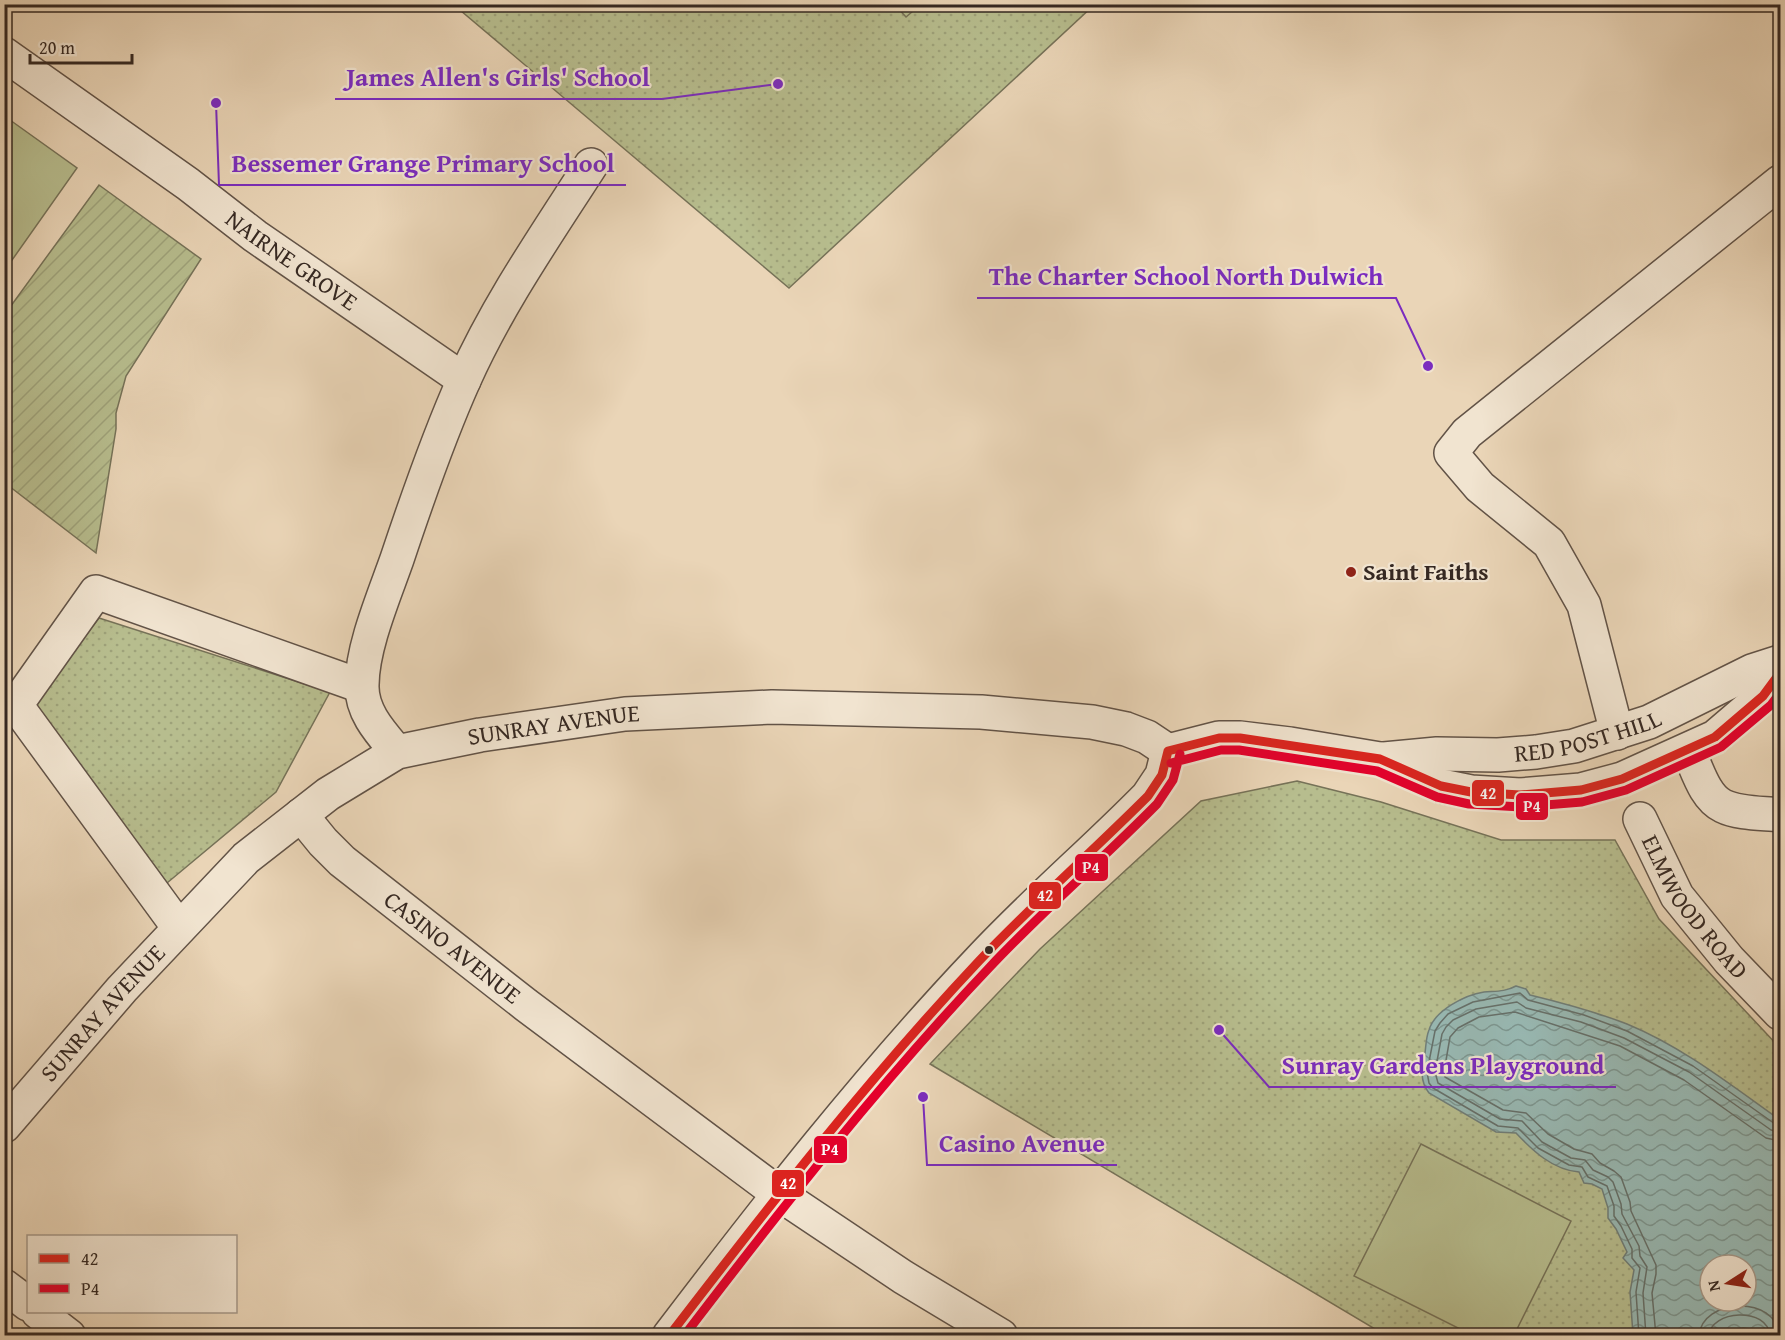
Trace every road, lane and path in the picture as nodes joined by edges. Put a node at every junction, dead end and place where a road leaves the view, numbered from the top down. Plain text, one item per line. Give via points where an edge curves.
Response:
1 (4, 54) edge
2 (591, 165) dead end
3 (1780, 182) edge
4 (464, 380) junction
5 (1780, 662) edge
6 (1780, 673) edge
7 (361, 686) junction
8 (1617, 733) junction
9 (1689, 750) junction
10 (1168, 751) junction
11 (397, 752) junction
12 (1380, 759) junction
13 (301, 815) junction
14 (1780, 815) edge
15 (1640, 819) dead end
16 (179, 928) junction
17 (1780, 1013) edge
18 (4, 1126) edge
19 (779, 1194) junction
20 (4, 1286) edge
21 (27, 1303) edge
22 (41, 1313) edge
23 (69, 1335) edge
24 (669, 1335) edge
25 (1001, 1335) edge

1 - 4 street, NAIRNE GROVE via 255,236
2 - 4 street via 513,289
3 - 8 street via 1467,433 1451,453 1480,487 1549,543 1584,605
4 - 7 street via 382,600
5 - 8 street, RED POST HILL
6 - 9 street, RED POST HILL via 1741,717
7 - 11 street via 366,709
7 - 16 street, SUNRAY AVENUE via 96,592 16,705
8 - 12 street, RED POST HILL via 1536,752
9 - 12 street, RED POST HILL via 1622,779 1581,790 1520,795 1441,786
9 - 14 street via 1717,802 1732,809
10 - 11 street, SUNRAY AVENUE via 1126,729 1080,721 981,712 772,707 625,714 480,735
10 - 12 street, RED POST HILL via 1219,738 1239,738
10 - 19 street via 1162,775 1148,796 963,977
11 - 13 street, SUNRAY AVENUE via 362,771
13 - 16 street, SUNRAY AVENUE via 246,858
13 - 19 street, CASINO AVENUE via 342,861 526,1005
15 - 17 street, ELMWOOD ROAD via 1677,896 1729,960
16 - 18 street, SUNRAY AVENUE
19 - 24 street
19 - 25 street, CASINO AVENUE via 903,1277
20 - 21 street
22 - 23 street

